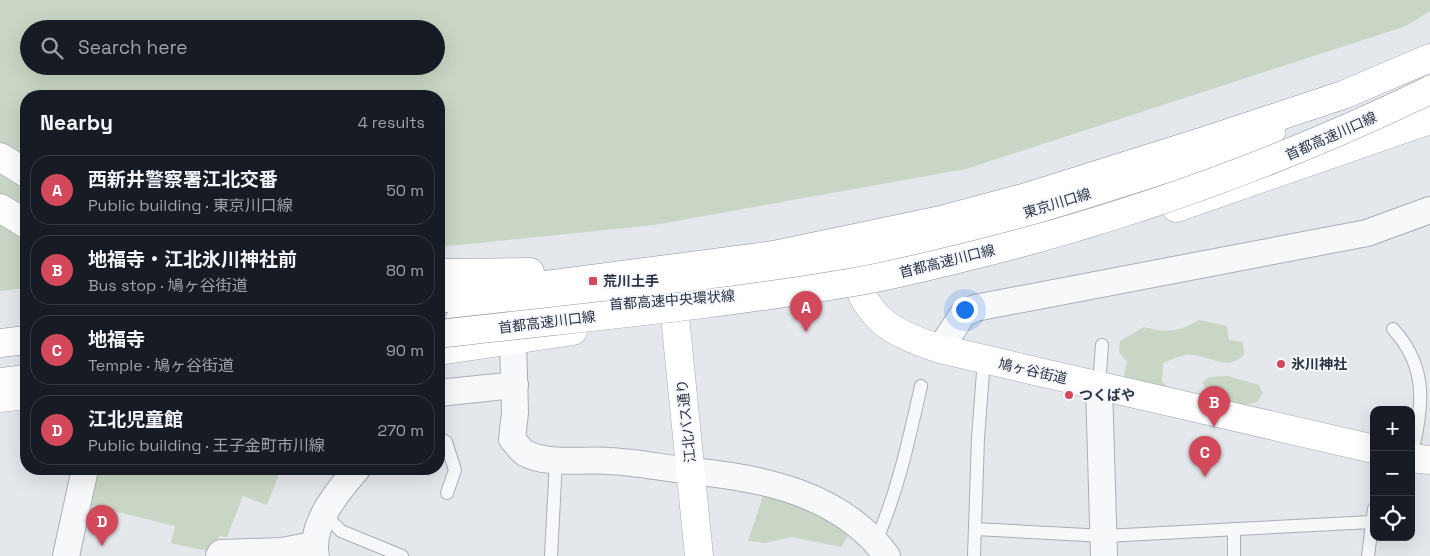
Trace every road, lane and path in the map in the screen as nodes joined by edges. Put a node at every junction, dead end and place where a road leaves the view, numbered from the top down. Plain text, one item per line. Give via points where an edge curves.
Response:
1 (1430, 58) edge
2 (1430, 71) edge
3 (1430, 90) edge
4 (1430, 120) edge
5 (0, 157) edge
6 (20, 170) edge
7 (0, 208) edge
8 (1430, 210) edge
9 (20, 220) edge
10 (846, 256) junction
11 (733, 261) junction
12 (445, 273) edge
13 (672, 287) junction
14 (858, 290) junction
15 (785, 292) junction
16 (445, 298) edge
17 (445, 316) edge
18 (676, 316) junction
19 (445, 322) edge
20 (1393, 329) dead end
21 (445, 333) edge
22 (513, 340) junction
23 (20, 341) edge
24 (0, 343) edge
25 (1102, 346) dead end
26 (940, 349) junction
27 (445, 350) edge
28 (984, 359) junction
29 (20, 368) edge
30 (0, 370) edge
31 (20, 380) edge
32 (0, 382) edge
33 (515, 386) junction
34 (921, 386) dead end
35 (1099, 386) junction
36 (445, 392) edge
37 (20, 396) edge
38 (0, 398) edge
39 (445, 441) edge
40 (1370, 448) edge
41 (1413, 451) edge
42 (1415, 458) edge
43 (1430, 460) edge
44 (556, 461) junction
45 (691, 471) junction
46 (84, 475) edge
47 (352, 475) edge
48 (447, 493) dead end
49 (325, 515) junction
50 (1370, 522) edge
51 (975, 528) junction
52 (1234, 529) junction
53 (1370, 539) edge
54 (1104, 546) edge
55 (882, 549) edge
56 (314, 550) edge
57 (66, 556) edge
58 (219, 556) edge
59 (402, 556) edge
60 (551, 556) edge
61 (698, 556) edge
62 (974, 556) edge
63 (1234, 556) edge
64 (1368, 556) edge

1 - 11 main road via 1344,95 1023,198 815,248
2 - 10 main road, 東京川口線 via 1198,160 1016,216 930,239
3 - 15 main road, 首都高速川口線, bridge via 1276,160 1171,198 1034,240 849,283
4 - 14 main road via 1206,199 1035,250
5 - 6 main road
7 - 9 main road
8 - 26 street via 1367,233 975,308 963,314
10 - 13 main road, 東京川口線
10 - 14 main road, 鳩ヶ谷街道
11 - 12 main road via 536,272
11 - 16 main road
13 - 18 main road, 江北バス通り
13 - 19 main road, 東京川口線
14 - 18 main road
14 - 26 main road, 鳩ヶ谷街道 via 874,313 889,326 908,338
15 - 17 main road, 首都高速中央環状線, bridge
15 - 21 main road, 首都高速川口線, bridge
18 - 22 main road
18 - 45 main road, 江北バス通り
20 - 41 lane via 1413,355 1422,382 1422,411
22 - 27 main road
22 - 33 street
23 - 24 main road
25 - 35 lane
26 - 28 main road, 鳩ヶ谷街道
28 - 35 main road, 鳩ヶ谷街道
28 - 51 lane
29 - 30 main road
31 - 32 main road
33 - 36 street
33 - 44 street via 512,439 525,453
34 - 55 lane
35 - 40 main road, 鳩ヶ谷街道
35 - 54 street
37 - 38 main road
39 - 48 lane via 455,470
42 - 43 main road
44 - 45 street via 607,461
44 - 60 lane
45 - 55 street via 741,476 810,496 858,525
45 - 61 main road, 江北バス通り
46 - 57 street
47 - 49 street
49 - 56 street via 316,531
49 - 59 lane via 341,531
50 - 52 lane
51 - 54 lane
51 - 62 lane
52 - 54 lane
52 - 63 lane
53 - 64 lane
56 - 58 street via 221,553

